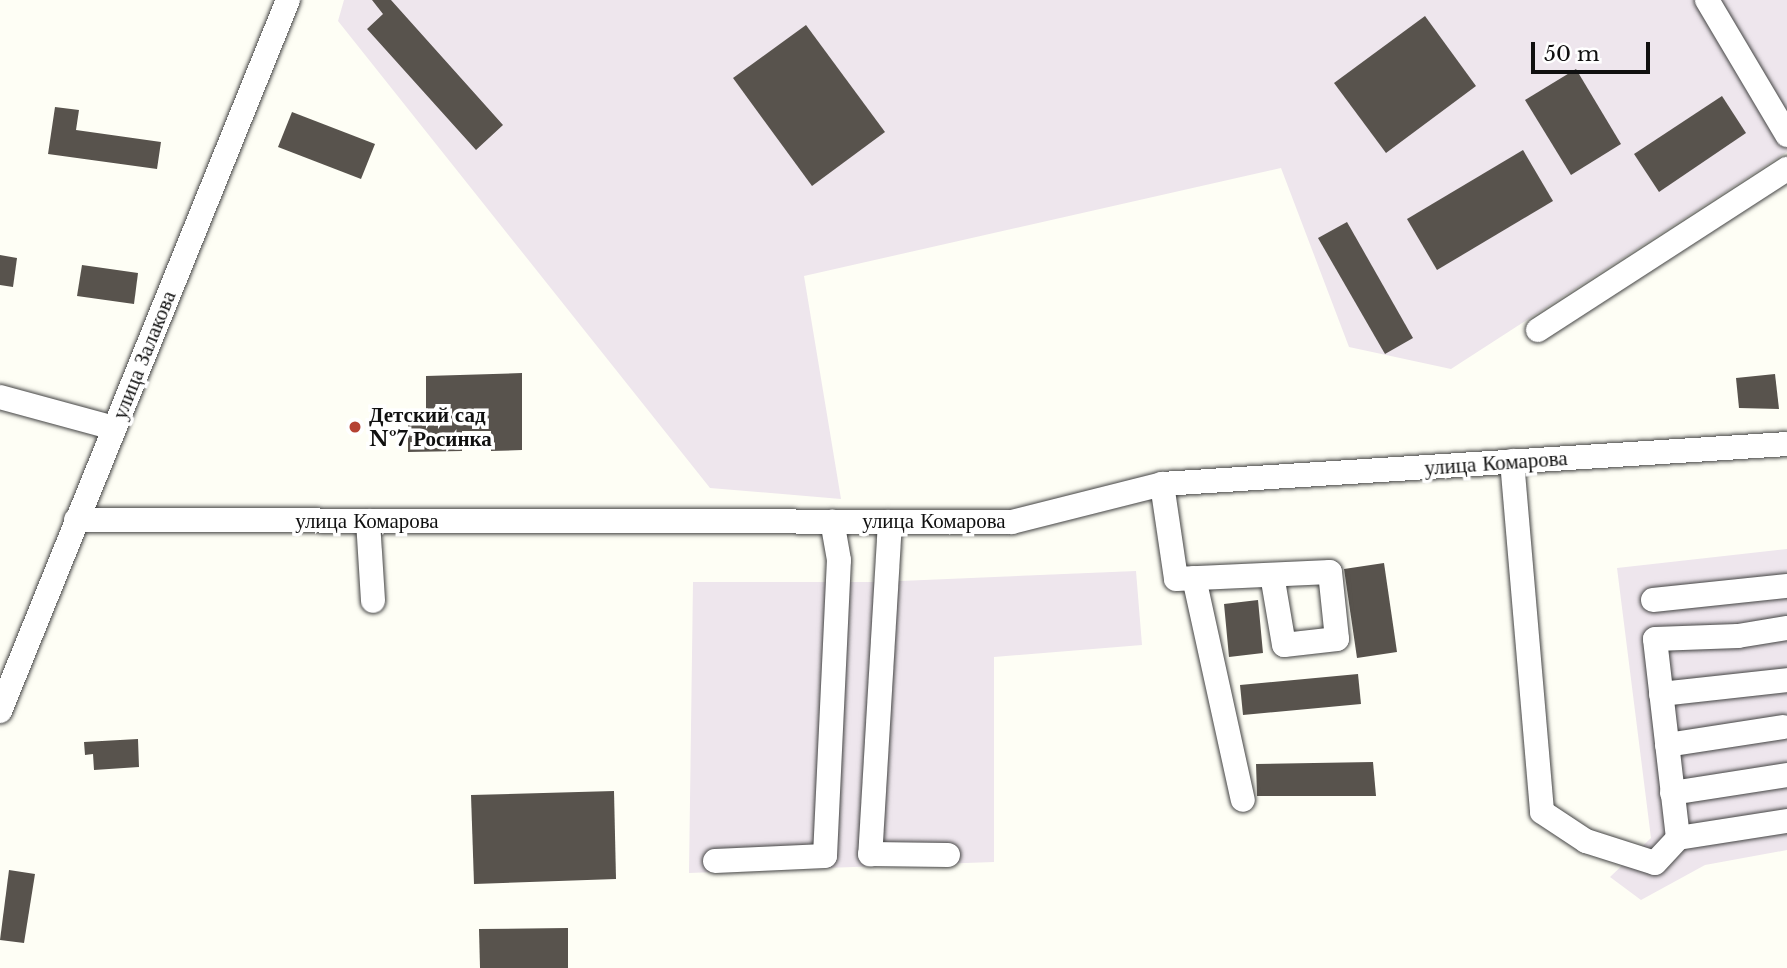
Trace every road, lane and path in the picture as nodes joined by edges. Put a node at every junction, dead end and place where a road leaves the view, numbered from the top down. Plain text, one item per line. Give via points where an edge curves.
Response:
1 (288, 0) edge
2 (1707, 0) edge
3 (1785, 127) edge
4 (1787, 169) edge
5 (1538, 330) dead end
6 (0, 397) edge
7 (114, 428) junction
8 (1787, 444) edge
9 (1513, 461) junction
10 (1162, 484) junction
11 (76, 520) junction
12 (368, 521) junction
13 (832, 522) junction
14 (890, 522) junction
15 (1272, 575) dead end
16 (1194, 578) junction
17 (1787, 586) edge
18 (1653, 600) dead end
19 (373, 601) dead end
20 (1787, 628) edge
21 (1787, 680) edge
22 (1661, 694) junction
23 (0, 711) edge
24 (1783, 727) dead end
25 (1667, 745) junction
26 (1787, 775) edge
27 (1672, 793) junction
28 (1243, 800) dead end
29 (1787, 821) edge
30 (1678, 838) junction
31 (947, 855) dead end
32 (715, 861) dead end

1 - 7 street, улица Залакова
2 - 3 street
4 - 5 street
6 - 7 street
7 - 11 street, улица Залакова
8 - 9 street, улица Комарова
9 - 10 street, улица Комарова
9 - 30 street via 1542,812 1586,841 1655,863
10 - 14 street, улица Комарова via 1012,522
10 - 16 street via 1176,579
11 - 12 street, улица Комарова
11 - 23 street, улица Залакова
12 - 13 street, улица Комарова
12 - 19 street
13 - 14 street, улица Комарова
13 - 32 street via 839,560 825,856
14 - 31 street via 870,854
15 - 16 street
16 - 28 street
17 - 18 street
20 - 22 street via 1738,636 1655,639
21 - 22 street
22 - 25 street
24 - 25 street
25 - 27 street
26 - 27 street
27 - 30 street
29 - 30 street

